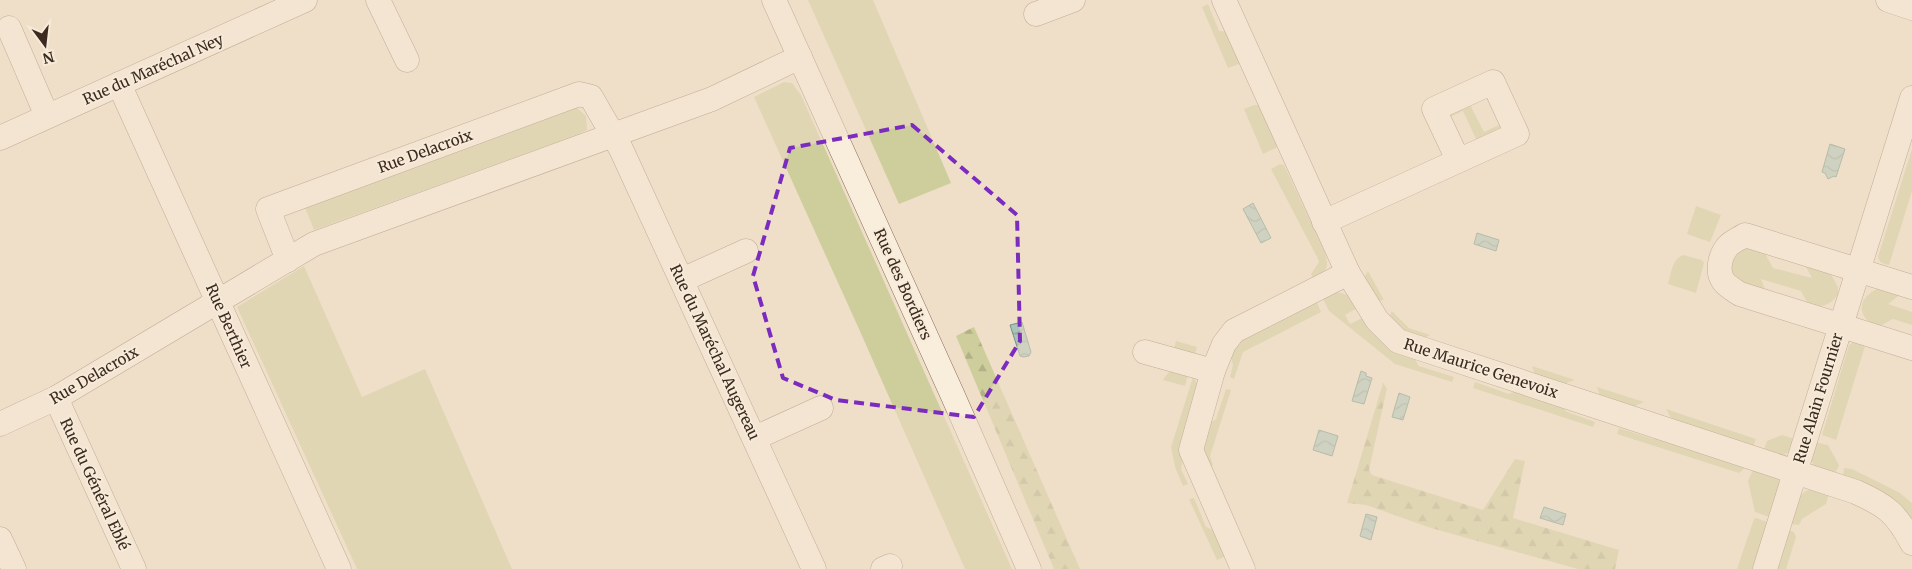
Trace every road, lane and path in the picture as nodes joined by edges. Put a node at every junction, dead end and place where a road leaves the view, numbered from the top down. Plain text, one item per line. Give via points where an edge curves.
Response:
1 (305, 0) edge
2 (378, 0) edge
3 (774, 0) edge
4 (1073, 0) edge
5 (1224, 0) edge
6 (1888, 0) edge
7 (1912, 8) edge
8 (1036, 14) dead end
9 (9, 28) dead end
10 (800, 57) junction
11 (407, 60) dead end
12 (119, 84) junction
13 (1912, 98) edge
14 (47, 116) junction
15 (614, 136) junction
16 (0, 138) edge
17 (1458, 160) dead end
18 (1324, 222) junction
19 (746, 251) dead end
20 (288, 260) junction
21 (1857, 270) junction
22 (1348, 272) junction
23 (682, 280) junction
24 (1912, 287) edge
25 (218, 302) junction
26 (1840, 326) junction
27 (1912, 348) edge
28 (1145, 352) dead end
29 (1213, 371) junction
30 (56, 398) junction
31 (821, 408) dead end
32 (0, 424) edge
33 (754, 438) junction
34 (1795, 471) junction
35 (0, 539) edge
36 (1912, 543) edge
37 (333, 567) edge
38 (14, 569) edge
39 (134, 569) edge
40 (814, 569) edge
41 (1029, 569) edge
42 (1242, 569) edge
43 (1765, 569) edge

1 - 12 street, Rue du Maréchal Ney
2 - 11 street
3 - 10 street, Rue des Bordiers
4 - 8 street
5 - 18 street, Rue Maurice Genevoix
6 - 7 street
9 - 14 street
10 - 15 street, Rue Delacroix via 712,99
10 - 41 street, Rue des Bordiers
12 - 14 street, Rue du Maréchal Ney
12 - 25 street, Rue Berthier
13 - 21 street, Rue Alain Fournier
14 - 16 street, Rue du Maréchal Ney
15 - 20 street, Rue Delacroix via 314,244
15 - 20 street, Rue Delacroix via 591,97 579,94 268,209
15 - 23 street, Rue du Maréchal Augereau
17 - 18 street
18 - 22 street, Rue Maurice Genevoix
19 - 23 street
20 - 25 street, Rue Delacroix
21 - 24 street, Rue Alain Fournier
21 - 26 street, Rue Alain Fournier
21 - 26 street, Rue Alain Fournier via 1745,235 1725,250 1719,269 1725,284 1740,294
22 - 29 street via 1234,331 1224,344
22 - 34 street, Rue Maurice Genevoix via 1377,320 1398,341
23 - 33 street, Rue du Maréchal Augereau
25 - 30 street, Rue Delacroix
25 - 37 street, Rue Berthier
26 - 27 street, Rue Alain Fournier
26 - 34 street, Rue Alain Fournier
28 - 29 street
29 - 42 street via 1192,450
30 - 32 street, Rue Delacroix
30 - 39 street, Rue du Général Eblé
31 - 33 street
33 - 40 street, Rue du Maréchal Augereau
34 - 36 street, Rue Maurice Genevoix via 1879,502 1895,515
34 - 43 street, Rue Alain Fournier
35 - 38 street

